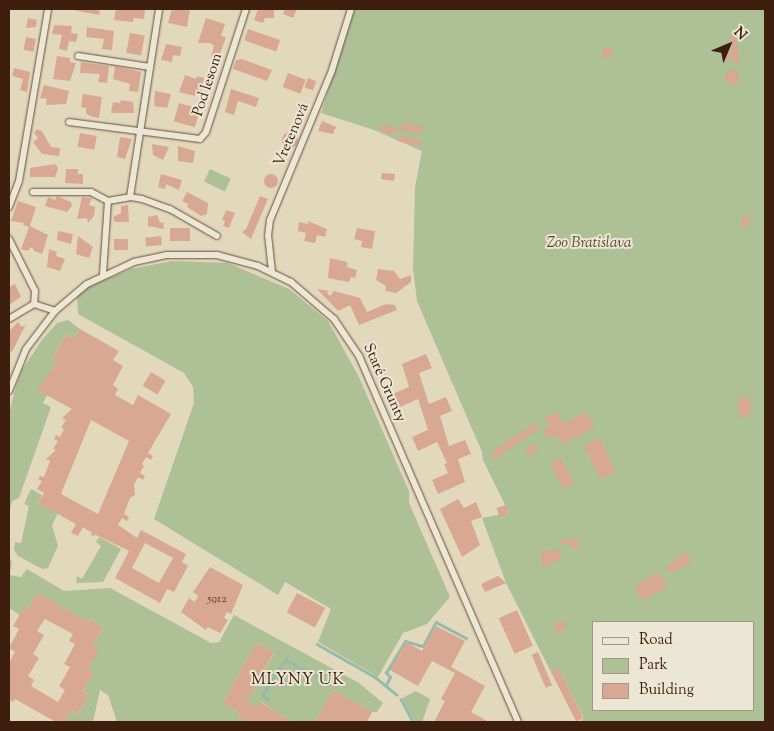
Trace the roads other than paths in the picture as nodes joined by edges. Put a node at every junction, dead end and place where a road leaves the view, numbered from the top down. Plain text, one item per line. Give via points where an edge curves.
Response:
1 (48, 9) edge
2 (159, 9) edge
3 (246, 9) edge
4 (350, 9) edge
5 (78, 56) dead end
6 (150, 67) junction
7 (69, 122) dead end
8 (140, 132) junction
9 (33, 192) dead end
10 (130, 197) junction
11 (108, 201) junction
12 (9, 207) edge
13 (217, 236) dead end
14 (9, 239) edge
15 (272, 272) junction
16 (103, 274) junction
17 (34, 304) junction
18 (55, 311) junction
19 (9, 319) edge
20 (9, 391) edge
21 (518, 722) edge

1 - 12 street via 16,188
2 - 6 street
3 - 8 street, Pod lesom via 203,136 196,140
4 - 15 street, Vretenová via 332,70 270,220 268,236
5 - 6 street
6 - 8 street
7 - 8 street, Pod lesom
8 - 10 street
9 - 11 street via 91,192
10 - 11 street
10 - 13 street via 170,209
11 - 16 street
14 - 17 street via 34,291
15 - 16 street, Staré Grunty via 230,258 180,254 150,258
15 - 21 street, Staré Grunty via 321,306 360,356
16 - 18 street, Staré Grunty via 70,296
17 - 18 street
17 - 19 street
18 - 20 street, Staré Grunty via 26,349

